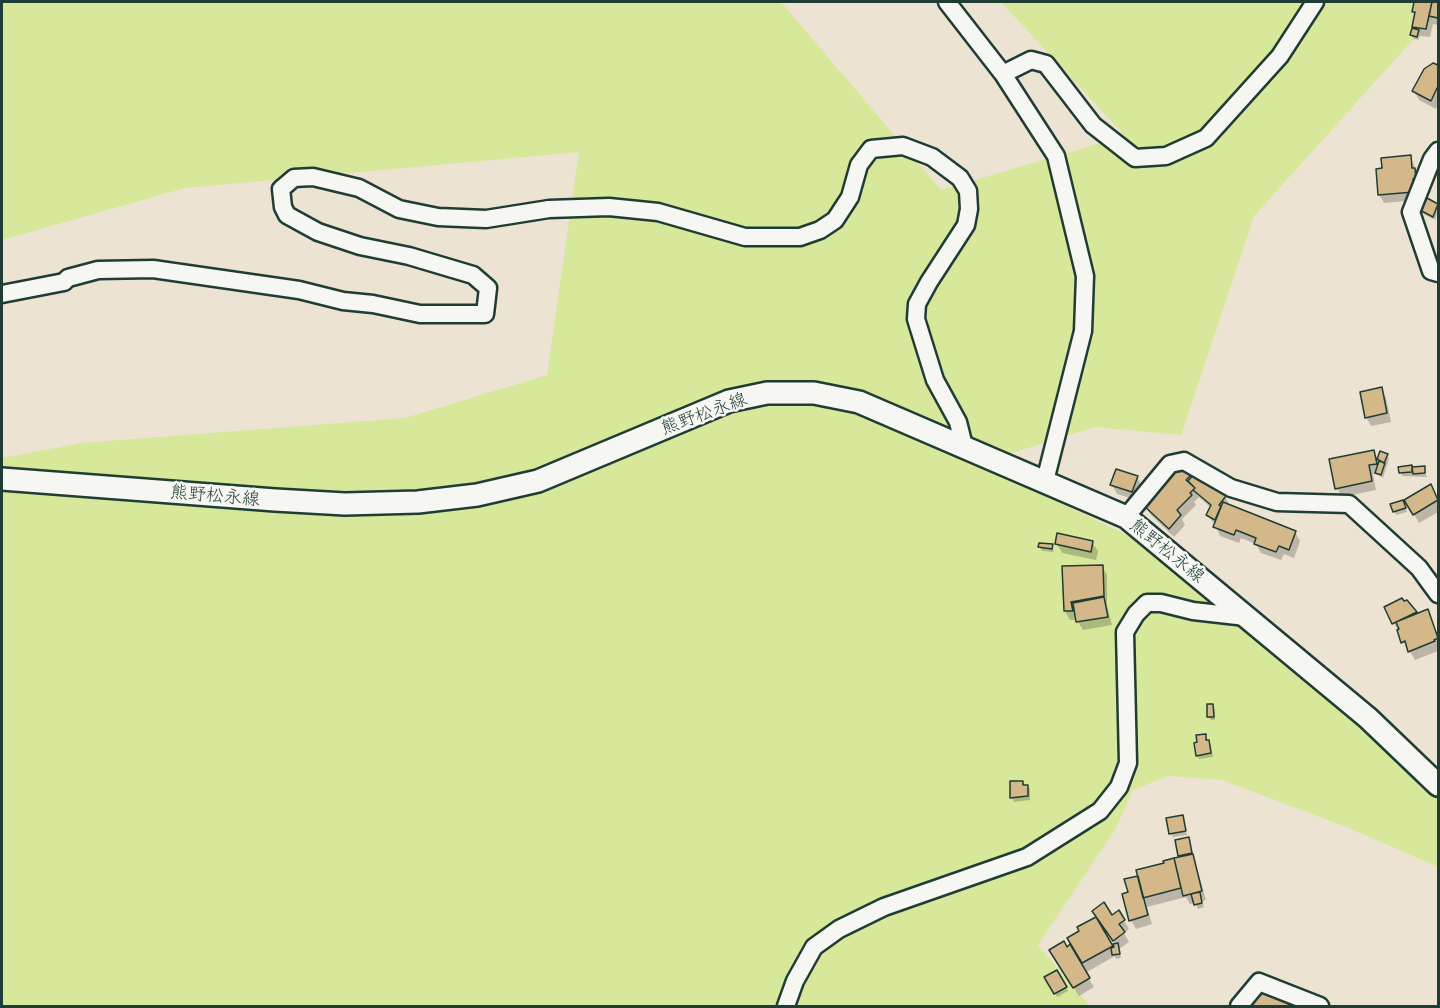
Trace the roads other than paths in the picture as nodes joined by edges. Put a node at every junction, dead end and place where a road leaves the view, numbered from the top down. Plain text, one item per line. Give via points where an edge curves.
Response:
1 (947, 2) edge
2 (1315, 2) edge
3 (1004, 74) junction
4 (1438, 151) edge
5 (1438, 273) edge
6 (2, 294) edge
7 (964, 446) junction
8 (2, 478) edge
9 (1045, 481) junction
10 (1126, 517) junction
11 (1438, 594) edge
12 (1246, 617) junction
13 (1438, 785) edge
14 (786, 1006) edge
15 (1239, 1006) edge
16 (1320, 1006) edge

1 - 3 street
2 - 3 street via 1280,56 1206,138 1166,156 1135,158 1093,125 1046,64 1031,60
3 - 9 street via 1056,156 1084,276 1083,332
4 - 5 street via 1411,212 1431,271
6 - 7 street via 64,282 98,270 153,269 299,290 420,314 485,314 488,288 473,275 318,232 287,215 281,189 294,178 313,177 359,188 399,209 438,217 486,219 549,209 609,207 658,212 745,237 800,237 835,220 850,198 859,165 871,149 903,146 932,157 960,178 968,191 966,225 917,304 916,319 935,380 958,422
7 - 8 main road, 熊野松永線 via 859,402 814,393 766,393 729,401 538,482 418,502 345,504 274,500
7 - 9 main road, 熊野松永線
9 - 10 main road, 熊野松永線
10 - 11 street via 1170,464 1184,461 1231,488 1277,502 1349,504 1419,568
10 - 12 main road, 熊野松永線
12 - 13 main road, 熊野松永線 via 1368,718
12 - 14 street via 1147,603 1125,632 1128,763 1119,787 1100,811 1028,857 884,907 838,929 814,947
15 - 16 street via 1259,981

